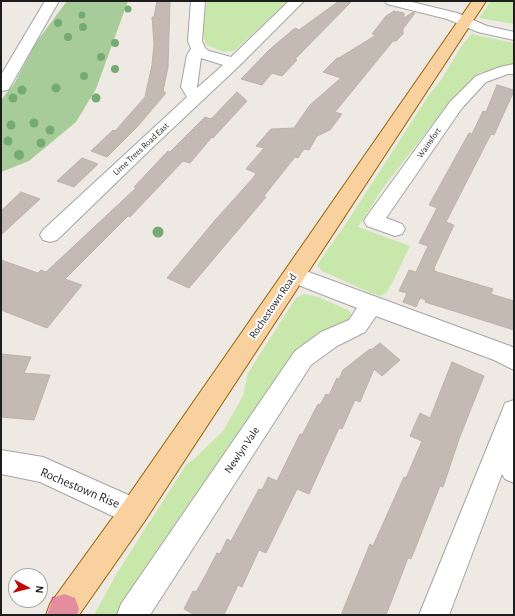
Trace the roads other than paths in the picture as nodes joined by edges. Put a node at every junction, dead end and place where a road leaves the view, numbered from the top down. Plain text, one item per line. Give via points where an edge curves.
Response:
1 (52, 1) edge
2 (198, 1) edge
3 (297, 1) edge
4 (392, 1) edge
5 (479, 1) edge
6 (466, 21) junction
7 (514, 36) edge
8 (199, 50) junction
9 (234, 63) junction
10 (514, 69) edge
11 (2, 87) dead end
12 (196, 98) junction
13 (395, 229) dead end
14 (50, 235) dead end
15 (295, 275) junction
16 (371, 305) junction
17 (514, 360) edge
18 (514, 411) edge
19 (498, 446) junction
20 (1, 462) edge
21 (514, 470) edge
22 (134, 512) junction
23 (61, 614) edge
24 (132, 615) edge
25 (434, 615) edge

1 - 11 street
2 - 8 street via 195,41
3 - 9 street, Lime Trees Road East
4 - 6 street
5 - 6 main road, Rochestown Road
6 - 7 street via 483,29
6 - 15 main road, Rochestown Road
8 - 9 street via 204,54
8 - 12 street via 194,55 189,87
9 - 12 street, Lime Trees Road East
10 - 13 street, Wainsfort via 481,79 456,105 374,220
12 - 14 street, Lime Trees Road East
15 - 16 street
15 - 22 main road, Rochestown Road
16 - 17 street via 502,353
16 - 24 street, Newlyn Vale via 357,326 329,339 303,358
18 - 19 street
19 - 21 street
19 - 25 street
20 - 22 street, Rochestown Rise via 43,470
22 - 23 main road, Rochestown Road

